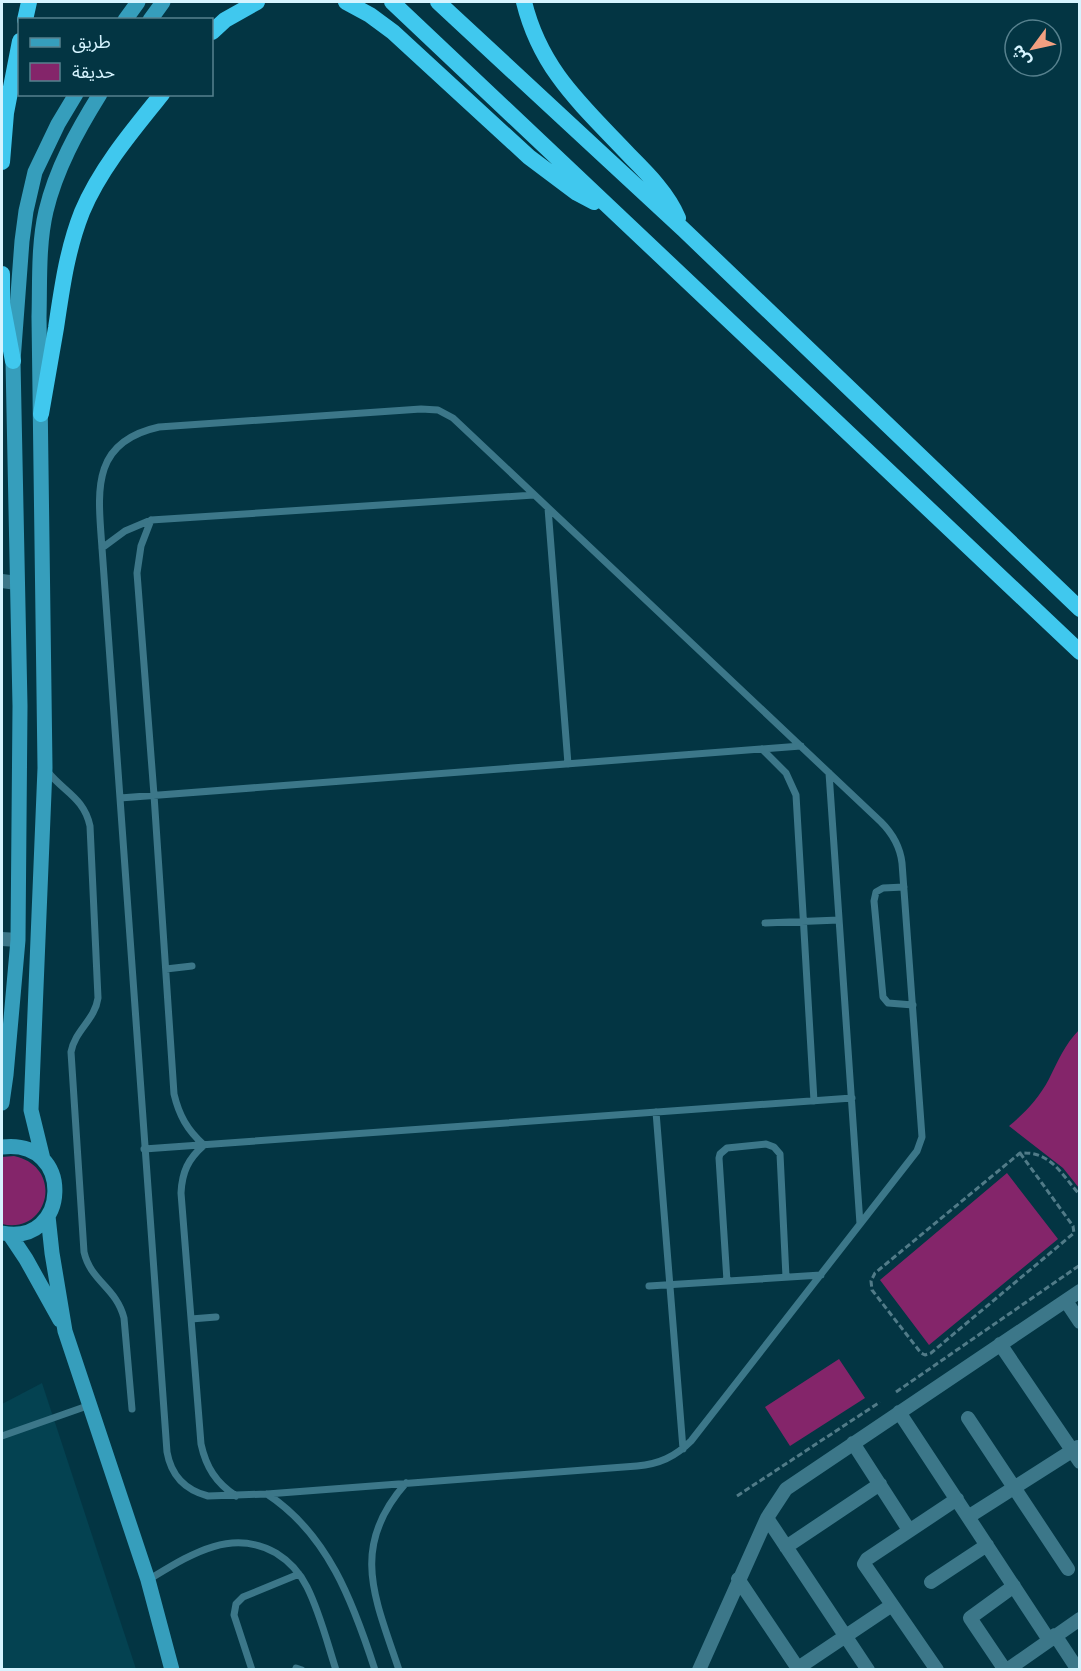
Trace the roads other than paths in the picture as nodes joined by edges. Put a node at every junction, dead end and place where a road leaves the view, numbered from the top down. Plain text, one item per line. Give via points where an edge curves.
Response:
1 (29, 2) edge
2 (138, 2) edge
3 (163, 2) edge
4 (257, 2) edge
5 (346, 2) edge
6 (392, 2) edge
7 (438, 2) edge
8 (524, 2) edge
9 (25, 18) edge
10 (126, 18) edge
11 (151, 18) edge
12 (213, 31) edge
13 (18, 51) edge
14 (75, 96) edge
15 (99, 96) edge
16 (160, 96) edge
17 (2, 162) edge
18 (617, 215) junction
19 (684, 230) junction
20 (2, 274) edge
21 (2, 303) edge
22 (14, 361) junction
23 (41, 414) junction
24 (534, 495) junction
25 (548, 508) junction
26 (152, 520) junction
27 (102, 548) junction
28 (2, 581) edge
29 (17, 583) junction
30 (1080, 609) edge
31 (1080, 652) edge
32 (801, 746) junction
33 (762, 749) junction
34 (568, 764) junction
35 (45, 768) junction
36 (829, 773) junction
37 (154, 795) junction
38 (120, 798) junction
39 (904, 887) junction
40 (839, 920) junction
41 (803, 921) junction
42 (765, 923) dead end
43 (2, 931) edge
44 (2, 939) edge
45 (18, 940) junction
46 (192, 966) dead end
47 (166, 969) junction
48 (913, 1005) junction
49 (852, 1098) junction
50 (814, 1101) junction
51 (2, 1103) edge
52 (656, 1112) junction
53 (204, 1145) junction
54 (2, 1147) edge
55 (144, 1149) junction
56 (42, 1159) junction
57 (48, 1216) junction
58 (860, 1224) junction
59 (6, 1234) edge
60 (821, 1275) junction
61 (786, 1277) junction
62 (727, 1281) junction
63 (670, 1285) junction
64 (649, 1286) dead end
65 (1080, 1291) edge
66 (1066, 1300) junction
67 (216, 1317) dead end
68 (191, 1319) junction
69 (1080, 1322) edge
70 (66, 1330) junction
71 (1000, 1344) junction
72 (90, 1405) junction
73 (132, 1409) dead end
74 (899, 1412) junction
75 (968, 1418) dead end
76 (2, 1436) edge
77 (853, 1443) junction
78 (683, 1449) junction
79 (1077, 1453) edge
80 (406, 1483) junction
81 (880, 1484) junction
82 (1014, 1488) junction
83 (267, 1494) junction
84 (236, 1496) junction
85 (957, 1499) junction
86 (968, 1517) junction
87 (767, 1518) junction
88 (909, 1530) junction
89 (987, 1545) junction
90 (786, 1547) junction
91 (1068, 1569) dead end
92 (299, 1574) junction
93 (738, 1579) junction
94 (148, 1580) junction
95 (931, 1582) dead end
96 (1014, 1586) junction
97 (892, 1605) junction
98 (1080, 1618) edge
99 (846, 1637) junction
100 (1052, 1638) junction
101 (799, 1669) edge
102 (1008, 1669) edge
103 (172, 1670) edge
104 (252, 1670) edge
105 (336, 1670) edge
106 (375, 1670) edge
107 (399, 1670) edge
108 (699, 1670) edge
109 (868, 1670) edge
110 (937, 1670) edge
111 (1078, 1670) edge

1 - 9 highway
2 - 10 main road
3 - 11 main road
4 - 12 highway
5 - 18 highway via 393,32 529,158 577,193
6 - 18 highway
7 - 19 highway
8 - 19 highway via 549,64 575,99 651,178 674,208
13 - 17 highway via 6,113
14 - 22 main road via 35,172 23,231
15 - 23 main road via 76,132 45,213 39,317
16 - 23 highway via 121,146 83,210 62,282
18 - 31 highway
19 - 30 highway
20 - 21 highway
21 - 22 highway
22 - 29 main road
23 - 35 main road
24 - 25 lane
24 - 26 lane
24 - 27 lane via 453,418 438,410 159,427 124,441 105,466 99,485
25 - 32 lane
25 - 34 lane
26 - 27 lane via 125,531
26 - 37 lane via 141,546 137,573
27 - 38 lane
28 - 29 street
29 - 45 main road
32 - 33 lane
32 - 36 lane
33 - 34 lane
33 - 41 lane via 786,773 796,795
34 - 37 lane
35 - 56 main road via 31,1110
35 - 73 lane via 80,803 90,826 98,998 95,1011 76,1035 71,1052 84,1252 93,1275 122,1309
36 - 39 lane via 893,836 901,854
36 - 40 lane
37 - 38 lane
37 - 47 lane
38 - 55 lane
39 - 48 lane
39 - 48 lane via 879,890 874,901 883,997 888,1003
40 - 41 lane
40 - 49 lane
41 - 42 lane
41 - 50 lane
43 - 44 street
44 - 45 street
45 - 51 main road
46 - 47 lane
47 - 53 lane via 174,1094 184,1122
48 - 58 lane via 922,1137 917,1151
49 - 50 lane
49 - 58 lane
50 - 52 lane
52 - 53 lane
52 - 63 lane
53 - 55 lane
53 - 68 lane via 193,1154 182,1179
54 - 56 main road via 23,1147
55 - 84 lane via 168,1461 190,1489 207,1496
56 - 57 main road via 55,1183
57 - 59 main road via 32,1230
57 - 70 main road
58 - 60 lane
59 - 70 main road via 26,1259
60 - 61 lane
60 - 78 lane
61 - 62 lane
61 - 62 lane via 780,1155 766,1144 727,1148 720,1154
62 - 63 lane
63 - 64 lane
63 - 78 lane
65 - 66 street
66 - 69 street
66 - 71 street
67 - 68 lane
68 - 84 lane via 204,1457 216,1479
70 - 72 main road
71 - 74 street
71 - 79 street
72 - 76 lane
72 - 94 main road
74 - 77 street
74 - 85 street
75 - 82 street
77 - 81 street
77 - 87 street via 786,1489
78 - 80 lane via 649,1465
79 - 82 street
80 - 83 lane
80 - 107 lane via 384,1512 370,1564 371,1580
81 - 88 street
81 - 90 street
82 - 86 street
82 - 91 street
83 - 84 lane
83 - 106 lane via 298,1518 323,1549
85 - 86 street
85 - 88 street
86 - 89 street
87 - 90 street
87 - 93 street
88 - 97 street via 864,1564
89 - 95 street
89 - 96 street
90 - 99 street
92 - 94 lane via 268,1549 236,1543 201,1550
92 - 104 lane via 243,1597 236,1604 234,1615
92 - 105 lane via 312,1597
93 - 101 street
93 - 108 street
94 - 103 main road
96 - 100 street
96 - 102 street via 970,1618
97 - 99 street
97 - 110 street
98 - 100 street
99 - 101 street
99 - 109 street
100 - 102 street
100 - 111 street

